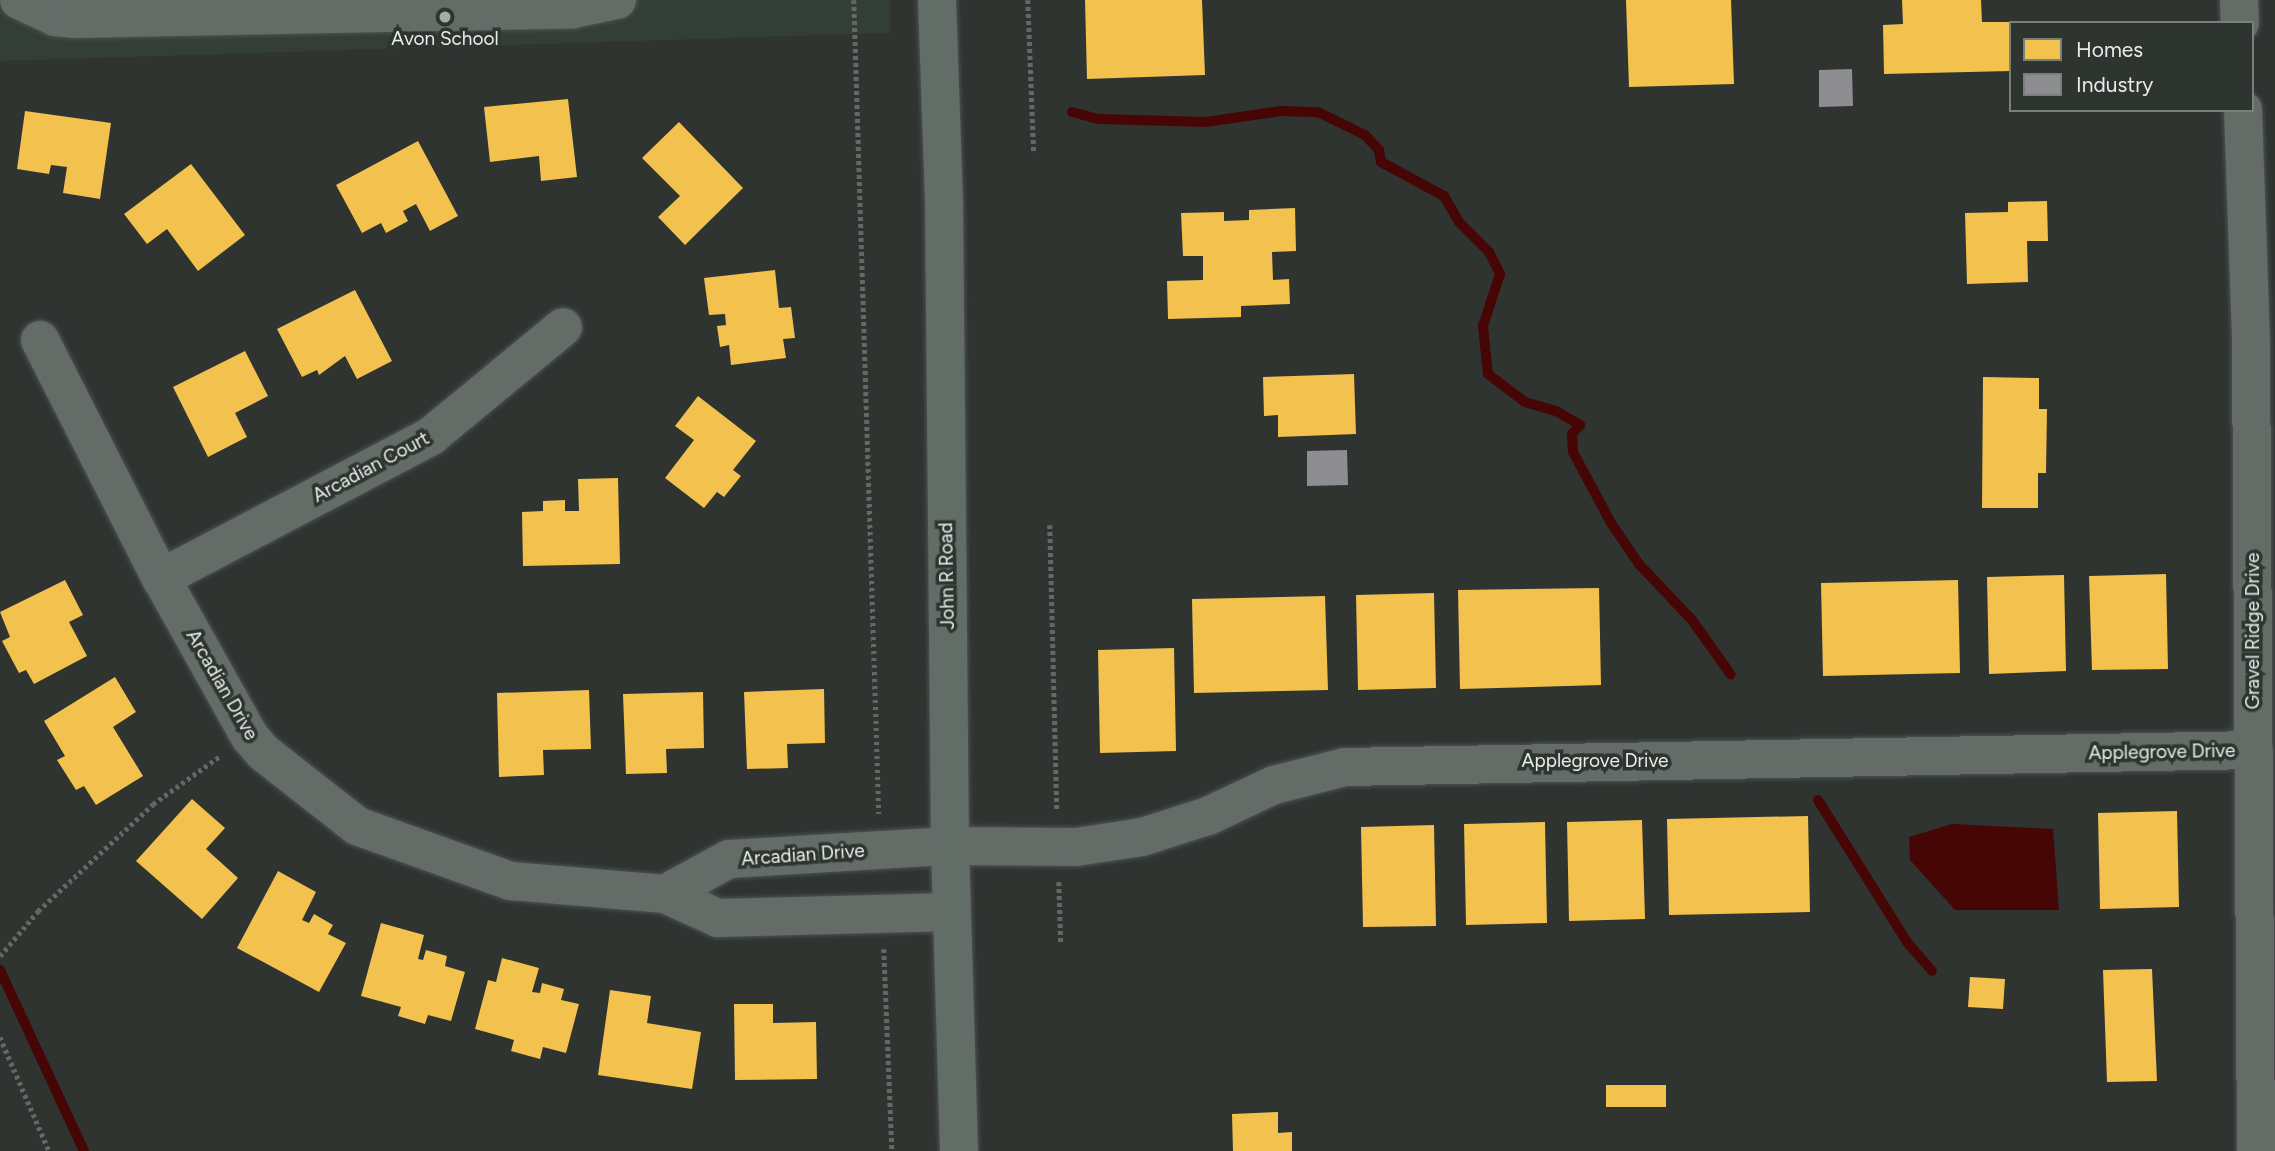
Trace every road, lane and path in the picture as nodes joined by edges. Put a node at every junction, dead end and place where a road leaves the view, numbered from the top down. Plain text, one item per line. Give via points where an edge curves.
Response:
1 (19, 0) edge
2 (617, 0) edge
3 (855, 0) edge
4 (937, 0) edge
5 (1028, 0) edge
6 (2239, 0) edge
7 (2240, 21) edge
8 (2243, 112) edge
9 (1034, 153) dead end
10 (564, 327) dead end
11 (40, 340) dead end
12 (1050, 525) dead end
13 (161, 578) junction
14 (250, 737) junction
15 (2254, 750) junction
16 (950, 846) junction
17 (1058, 846) junction
18 (879, 850) junction
19 (665, 894) junction
20 (951, 912) junction
21 (883, 914) junction
22 (1061, 944) dead end
23 (0, 956) edge
24 (0, 1037) edge
25 (49, 1151) edge
26 (892, 1151) edge
27 (959, 1151) edge
28 (2256, 1151) edge

1 - 2 street via 55,17 75,19 574,9
3 - 18 path
4 - 16 main road, John R Road via 944,199
5 - 9 path
6 - 7 street
8 - 15 street, Gravel Ridge Drive via 2251,341
10 - 13 street, Arcadian Court via 431,436
11 - 13 street, Arcadian Drive
12 - 17 path
13 - 14 street, Arcadian Drive
14 - 19 street, Arcadian Drive via 264,754 357,826 510,881
14 - 23 path via 153,804 38,911
15 - 17 street, Applegrove Drive via 1345,767 1274,785 1208,817 1142,837
15 - 28 street, Gravel Ridge Drive
16 - 17 street, Applegrove Drive
16 - 18 street, Arcadian Drive
16 - 20 main road, John R Road
17 - 22 path
18 - 19 street, Arcadian Drive via 729,859
19 - 21 street, Arcadian Drive via 718,918
20 - 21 street, Arcadian Drive
20 - 27 main road, John R Road
21 - 26 path
24 - 25 path

